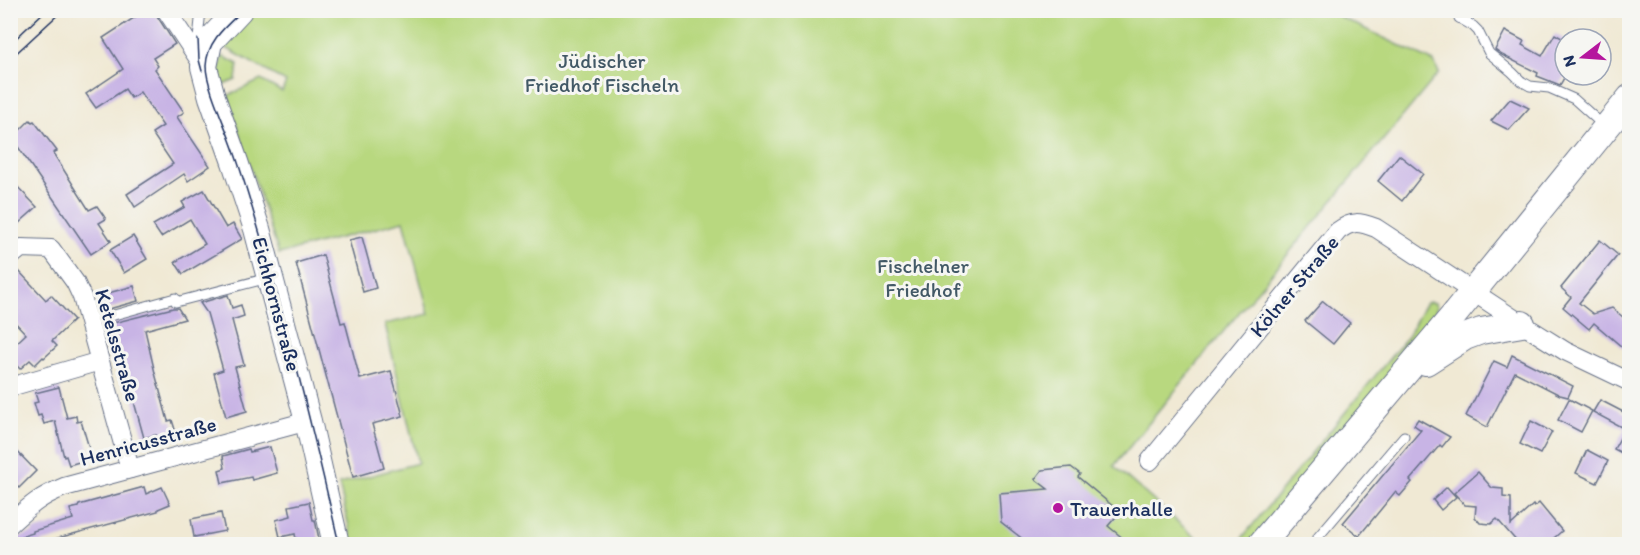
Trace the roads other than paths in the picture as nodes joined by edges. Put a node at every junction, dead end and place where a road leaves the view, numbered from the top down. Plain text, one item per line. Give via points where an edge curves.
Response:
1 (166, 10) edge
2 (201, 10) edge
3 (239, 10) edge
4 (1459, 18) dead end
5 (204, 67) junction
6 (1629, 98) edge
7 (1606, 128) junction
8 (10, 257) edge
9 (270, 278) junction
10 (1473, 292) junction
11 (89, 322) junction
12 (1522, 324) junction
13 (100, 361) junction
14 (1401, 379) junction
15 (1629, 382) edge
16 (10, 387) edge
17 (308, 421) junction
18 (1404, 436) dead end
19 (1150, 461) dead end
20 (130, 469) junction
21 (10, 524) edge
22 (336, 544) edge
23 (1261, 544) edge
24 (1318, 544) edge

1 - 5 street, Eichhornstraße
2 - 5 lane via 198,39
3 - 5 main road via 209,42
4 - 7 lane via 1478,30 1490,53 1521,81 1574,99
5 - 9 main road, Eichhornstraße
6 - 7 main road
7 - 10 main road
8 - 11 street, Ketelsstraße via 21,248 51,249 75,282
9 - 11 lane
9 - 17 main road, Eichhornstraße
10 - 12 street
10 - 14 main road
10 - 19 street, Kölner Straße via 1376,228 1360,222 1347,224
11 - 13 street, Ketelsstraße
12 - 14 main road via 1465,337
12 - 15 street via 1565,351
13 - 16 street
13 - 20 street, Ketelsstraße
14 - 23 main road
17 - 20 street, Henricusstraße
17 - 22 main road, Eichhornstraße
18 - 24 lane via 1318,537
20 - 21 street, Henricusstraße via 46,494

